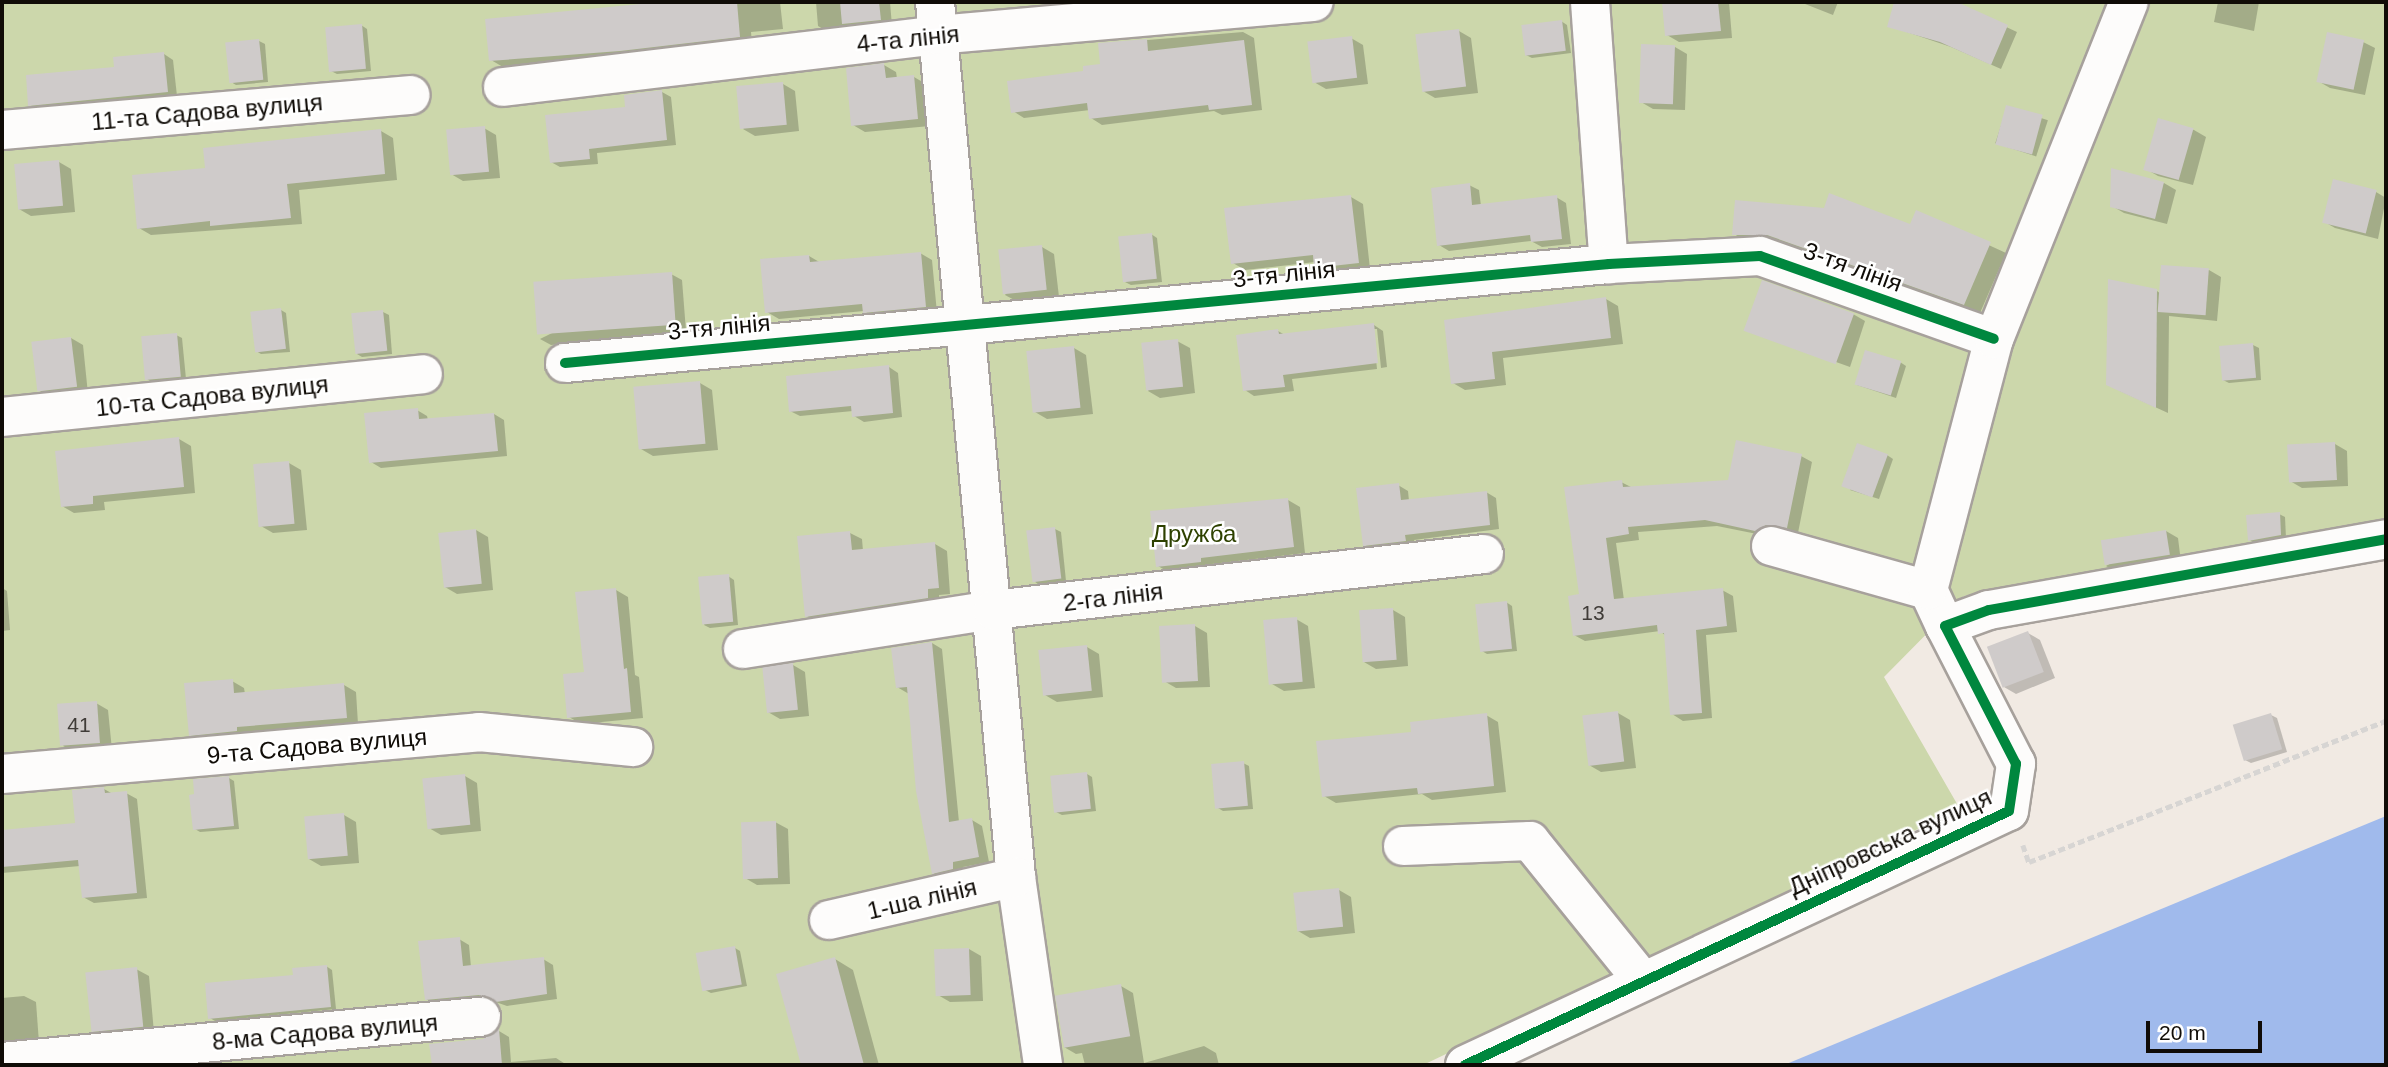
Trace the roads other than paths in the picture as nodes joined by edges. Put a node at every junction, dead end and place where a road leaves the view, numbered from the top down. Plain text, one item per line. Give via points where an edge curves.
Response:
1 (1314, 2) edge
2 (1590, 2) edge
3 (2123, 3) edge
4 (936, 18) edge
5 (503, 86) dead end
6 (411, 94) dead end
7 (2, 130) edge
8 (1609, 264) junction
9 (963, 326) junction
10 (1994, 339) junction
11 (565, 363) dead end
12 (422, 374) dead end
13 (2, 417) edge
14 (2386, 539) edge
15 (1772, 546) dead end
16 (1484, 554) dead end
17 (1928, 590) junction
18 (993, 610) junction
19 (1945, 626) junction
20 (743, 649) dead end
21 (633, 747) dead end
22 (2, 774) edge
23 (1403, 846) dead end
24 (1016, 877) junction
25 (829, 920) dead end
26 (1643, 981) junction
27 (481, 1017) dead end
28 (2, 1062) edge
29 (1043, 1065) edge
30 (1465, 1065) edge

1 - 4 street, 4-та лінія
2 - 8 street
3 - 10 street
4 - 5 street, 4-та лінія
4 - 9 street
6 - 7 street, 11-та Садова вулиця
8 - 9 street, 3-тя лінія
8 - 10 street, 3-тя лінія via 1760,256
9 - 11 street, 3-тя лінія
9 - 18 street
10 - 17 street
12 - 13 street, 10-та Садова вулиця
14 - 19 street via 1989,610
15 - 17 street
16 - 18 street, 2-га лінія
17 - 19 street, Дніпровська вулиця
18 - 20 street, 2-га лінія
18 - 24 street
19 - 26 street, Дніпровська вулиця via 2016,764 2009,811
21 - 22 street, 9-та Садова вулиця via 479,732
23 - 26 street via 1530,841
24 - 25 street, 1-ша лінія
24 - 29 street
26 - 30 street, Дніпровська вулиця
27 - 28 street, 8-ма Садова вулиця

